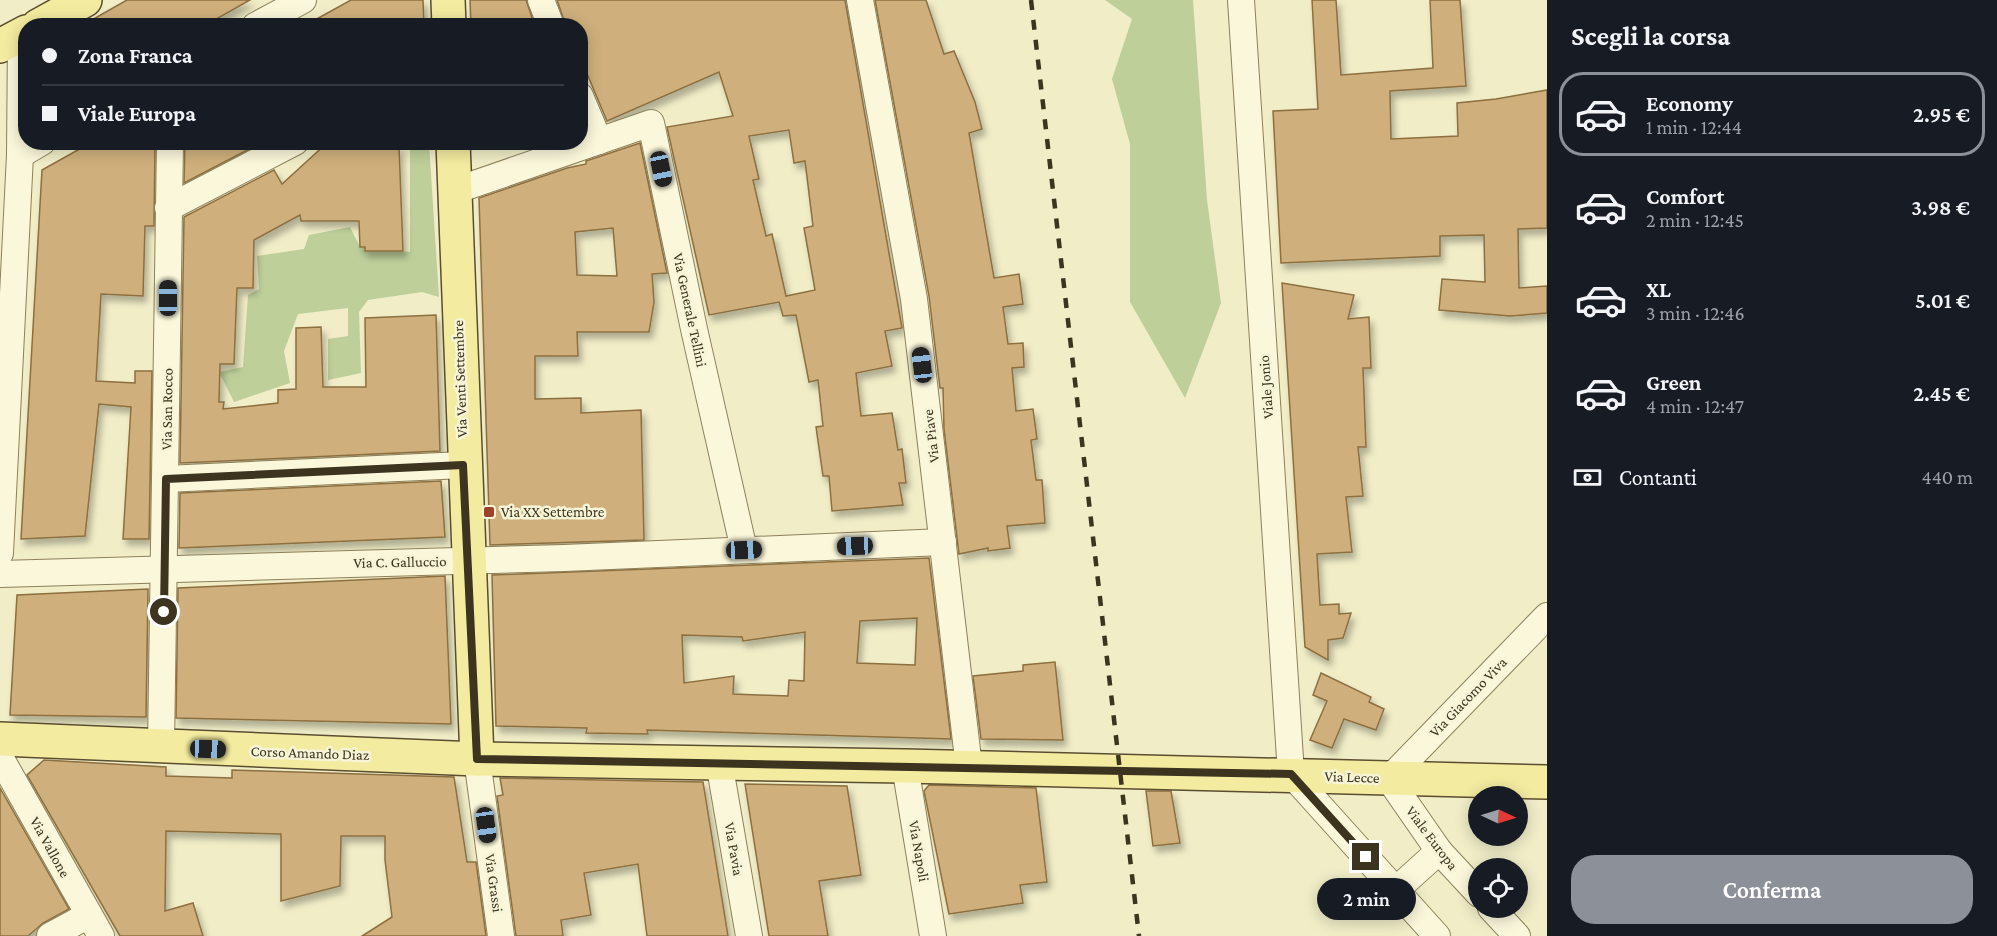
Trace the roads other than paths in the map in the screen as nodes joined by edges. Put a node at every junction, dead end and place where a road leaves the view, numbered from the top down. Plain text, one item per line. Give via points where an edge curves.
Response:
1 (85, 0) edge
2 (303, 0) edge
3 (448, 0) edge
4 (541, 0) edge
5 (861, 0) edge
6 (1241, 0) edge
7 (52, 18) edge
8 (270, 18) edge
9 (449, 18) edge
10 (548, 18) edge
11 (588, 115) edge
12 (599, 141) junction
13 (588, 145) edge
14 (31, 150) edge
15 (170, 150) edge
16 (280, 150) edge
17 (453, 150) edge
18 (573, 150) edge
19 (454, 191) junction
20 (168, 208) junction
21 (463, 465) junction
22 (166, 479) junction
23 (2, 503) edge
24 (944, 542) junction
25 (744, 550) junction
26 (0, 553) edge
27 (468, 560) junction
28 (165, 567) junction
29 (0, 574) edge
30 (1547, 616) edge
31 (0, 740) edge
32 (161, 747) junction
33 (0, 757) edge
34 (477, 759) junction
35 (719, 762) junction
36 (904, 766) junction
37 (969, 767) junction
38 (1291, 774) junction
39 (1389, 778) junction
40 (1547, 782) edge
41 (1439, 851) junction
42 (1468, 882) edge
43 (1396, 890) junction
44 (1500, 918) edge
45 (95, 926) edge
46 (50, 936) edge
47 (501, 936) edge
48 (749, 936) edge
49 (933, 936) edge
50 (1437, 936) edge
51 (1517, 936) edge

1 - 7 main road
2 - 8 street
3 - 9 main road
4 - 10 street
5 - 24 street, Via Piave via 914,299
6 - 38 street, Viale Jonio
11 - 12 street
12 - 13 street
12 - 25 street, Via Generale Tellini via 651,123
14 - 23 street
15 - 20 street, Via San Rocco
16 - 20 street
17 - 19 main road, Via Venti Settembre
18 - 19 street
19 - 21 main road, Via Venti Settembre
20 - 22 street, Via San Rocco
21 - 22 street
21 - 27 main road, Via Venti Settembre
22 - 28 street, Via San Rocco
23 - 26 street
24 - 25 street, Via C. Galluccio
24 - 37 street, Via Piave
25 - 27 street, Via C. Galluccio
27 - 28 street, Via C. Galluccio
27 - 34 main road, Via Venti Settembre
28 - 29 street, Via C. Galluccio
28 - 32 street, Via San Rocco
30 - 39 street, Via Giacomo Viva
31 - 32 main road, Corso Amando Diaz
32 - 34 main road, Corso Amando Diaz
33 - 45 street, Via Vallone
34 - 35 main road, Corso Amando Diaz
34 - 47 street, Via Grassi
35 - 36 main road, Via Lecce
35 - 48 street, Via Pavia
36 - 37 main road, Via Lecce
36 - 49 street, Via Napoli
37 - 38 main road, Via Lecce
38 - 39 main road, Via Lecce
38 - 43 street
39 - 40 main road, Via Lecce
39 - 41 street, Viale Europa
41 - 42 street, Viale Europa
41 - 43 street
43 - 50 street
44 - 51 street
45 - 46 street

